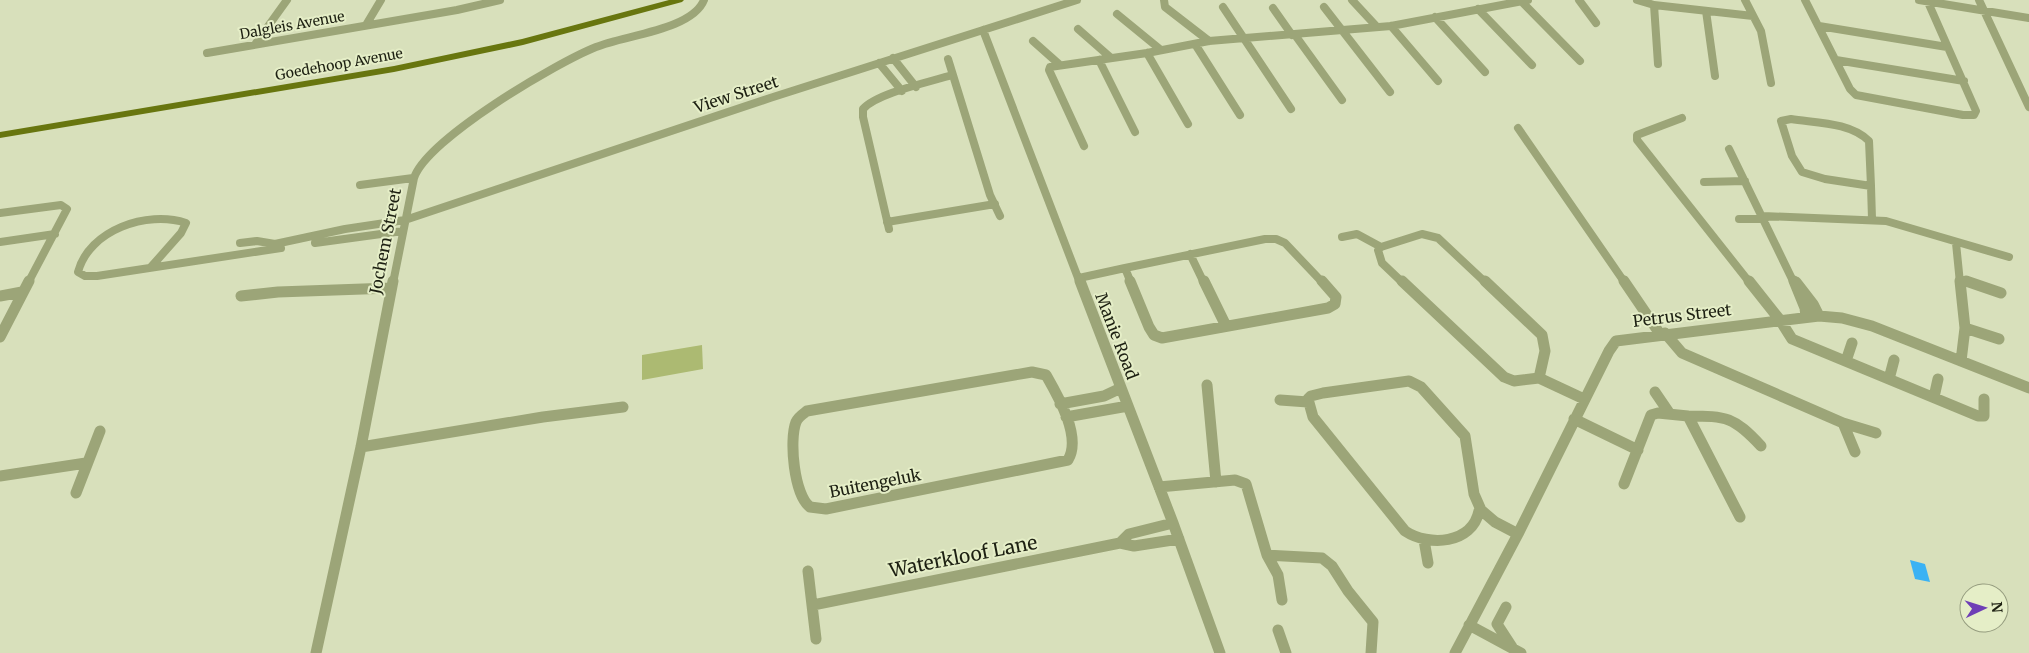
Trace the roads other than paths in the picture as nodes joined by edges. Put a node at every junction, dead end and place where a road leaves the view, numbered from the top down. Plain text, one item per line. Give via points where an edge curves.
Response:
1 (287, 0) edge
2 (381, 0) edge
3 (500, 0) edge
4 (679, 0) edge
5 (704, 0) edge
6 (1077, 0) edge
7 (1164, 0) edge
8 (1352, 0) edge
9 (1525, 0) edge
10 (1579, 0) edge
11 (1637, 0) edge
12 (1692, 0) edge
13 (1746, 0) edge
14 (1805, 0) edge
15 (1918, 0) edge
16 (1979, 0) edge
17 (1930, 1) edge
18 (473, 3) edge
19 (1654, 5) junction
20 (1223, 7) dead end
21 (1324, 7) dead end
22 (1273, 8) dead end
23 (1478, 9) junction
24 (1696, 9) junction
25 (1706, 11) junction
26 (1985, 11) junction
27 (1117, 14) dead end
28 (1753, 16) junction
29 (1435, 17) junction
30 (2029, 18) edge
31 (1596, 23) dead end
32 (366, 25) junction
33 (1391, 26) junction
34 (1819, 26) junction
35 (1377, 28) junction
36 (1078, 29) dead end
37 (983, 30) junction
38 (1344, 31) junction
39 (1293, 35) junction
40 (1242, 38) junction
41 (1032, 41) dead end
42 (1209, 41) junction
43 (256, 43) junction
44 (1195, 44) junction
45 (1947, 47) junction
46 (1161, 50) junction
47 (207, 53) dead end
48 (1147, 53) junction
49 (1110, 57) junction
50 (893, 58) junction
51 (948, 59) dead end
52 (1099, 60) junction
53 (1836, 60) junction
54 (1580, 61) dead end
55 (879, 63) junction
56 (1532, 64) dead end
57 (1658, 64) dead end
58 (1060, 65) junction
59 (1485, 72) dead end
60 (952, 75) junction
61 (1716, 76) dead end
62 (1438, 81) dead end
63 (1964, 81) junction
64 (1771, 83) dead end
65 (916, 87) junction
66 (902, 91) junction
67 (1390, 92) dead end
68 (1342, 100) dead end
69 (2029, 107) edge
70 (1291, 109) dead end
71 (1240, 115) dead end
72 (1682, 118) dead end
73 (1188, 124) dead end
74 (1518, 128) dead end
75 (1136, 132) dead end
76 (0, 135) edge
77 (1084, 146) dead end
78 (1729, 149) dead end
79 (414, 178) junction
80 (1745, 181) junction
81 (1704, 182) dead end
82 (360, 185) dead end
83 (1872, 186) junction
84 (995, 204) junction
85 (0, 213) edge
86 (1000, 216) dead end
87 (1764, 218) junction
88 (1739, 219) dead end
89 (1872, 219) junction
90 (405, 220) junction
91 (403, 231) junction
92 (55, 234) junction
93 (1342, 237) dead end
94 (0, 242) edge
95 (240, 243) dead end
96 (1956, 243) junction
97 (1381, 246) junction
98 (1190, 254) junction
99 (2009, 257) dead end
100 (1124, 267) junction
101 (151, 268) junction
102 (1079, 278) junction
103 (1792, 278) junction
104 (1962, 280) junction
105 (391, 288) junction
106 (22, 292) junction
107 (2002, 293) dead end
108 (0, 296) edge
109 (241, 296) dead end
110 (1819, 316) junction
111 (1806, 317) junction
112 (1780, 320) junction
113 (1226, 326) junction
114 (1965, 328) junction
115 (1662, 334) junction
116 (0, 338) edge
117 (1999, 339) dead end
118 (1852, 343) dead end
119 (1894, 360) dead end
120 (1961, 361) junction
121 (1846, 362) junction
122 (1539, 378) junction
123 (1889, 379) junction
124 (1938, 379) dead end
125 (1207, 386) dead end
126 (1121, 388) junction
127 (2029, 388) edge
128 (1655, 392) dead end
129 (1934, 397) junction
130 (1584, 399) junction
131 (1984, 399) dead end
132 (1280, 400) dead end
133 (1308, 402) junction
134 (1060, 404) junction
135 (1128, 406) junction
136 (623, 407) dead end
137 (1670, 414) junction
138 (1688, 416) junction
139 (1066, 417) junction
140 (1574, 419) junction
141 (1843, 423) junction
142 (100, 430) dead end
143 (1876, 433) dead end
144 (1761, 446) dead end
145 (361, 447) junction
146 (1638, 450) junction
147 (1855, 452) dead end
148 (86, 463) junction
149 (0, 476) edge
150 (1216, 482) junction
151 (1624, 484) dead end
152 (1159, 488) junction
153 (76, 493) dead end
154 (1479, 511) junction
155 (1740, 517) dead end
156 (1173, 523) junction
157 (1518, 534) junction
158 (1179, 539) junction
159 (1424, 540) junction
160 (1120, 543) junction
161 (1267, 555) junction
162 (1428, 563) dead end
163 (808, 571) dead end
164 (1282, 600) dead end
165 (812, 605) junction
166 (1506, 607) dead end
167 (1469, 625) junction
168 (1278, 630) dead end
169 (816, 639) dead end
170 (1514, 651) edge
171 (316, 653) edge
172 (1220, 653) edge
173 (1286, 653) edge
174 (1371, 653) edge
175 (1455, 653) edge

1 - 43 street
2 - 32 street
3 - 18 street, Dalgleis Avenue
4 - 76 main road, Goedehoop Avenue via 523,42 394,69
5 - 79 street, Jochem Street via 700,9 684,20 598,46 514,91 432,153
6 - 37 street, View Street
7 - 42 street via 1165,6
8 - 35 street
9 - 23 street
9 - 54 street
10 - 31 street
11 - 19 street
12 - 24 street
13 - 28 street
14 - 34 street
15 - 17 street
16 - 26 street
17 - 26 street
17 - 45 street
18 - 32 street, Dalgleis Avenue
19 - 24 street
19 - 57 street
20 - 40 street
21 - 38 street
22 - 39 street
23 - 29 street
23 - 56 street
24 - 25 street
25 - 28 street
25 - 61 street
26 - 30 street
26 - 69 street
27 - 46 street
28 - 64 street via 1761,31
29 - 33 street
29 - 59 street
32 - 43 street, Dalgleis Avenue
33 - 35 street
33 - 62 street
34 - 45 street
34 - 53 street
35 - 38 street
36 - 49 street
37 - 50 street, View Street
37 - 102 street, Manie Road
38 - 39 street
38 - 67 street
39 - 40 street
39 - 68 street
40 - 42 street
40 - 70 street
41 - 58 street
42 - 44 street
43 - 47 street, Dalgleis Avenue
44 - 46 street
44 - 71 street
45 - 63 street
46 - 48 street
48 - 49 street
48 - 73 street
49 - 52 street
50 - 55 street, View Street
50 - 65 street
51 - 60 street
52 - 58 street
52 - 75 street
53 - 63 street
53 - 63 street via 1856,95 1974,115 1976,111
55 - 66 street
55 - 90 street, View Street
58 - 77 street via 1049,70
60 - 65 street
60 - 84 street
65 - 66 street
66 - 84 street via 874,101 862,113 888,225
72 - 112 street via 1636,135 1637,140
74 - 115 street
78 - 80 street
79 - 82 street
79 - 90 street, Jochem Street
80 - 81 street
80 - 87 street
83 - 83 street via 1869,141 1864,135 1791,118 1781,121 1796,165 1803,172
83 - 89 street
84 - 86 street
85 - 92 street via 66,206 66,214
87 - 88 street
87 - 89 street
87 - 103 street
89 - 96 street via 1900,224
90 - 91 street, Jochem Street
90 - 95 street, View Street via 275,244 258,241
91 - 101 street
91 - 105 street, Jochem Street
92 - 94 street
92 - 106 street
93 - 97 street via 1349,233 1358,234
96 - 99 street
96 - 104 street
97 - 122 street via 1378,250 1382,262 1498,371 1514,381
97 - 122 street via 1422,234 1438,238 1542,335 1546,351
98 - 100 street
98 - 113 street
98 - 113 street via 1276,239 1285,244 1336,297 1335,304 1328,308
100 - 102 street
100 - 113 street via 1154,335 1167,338
101 - 101 street via 97,276 78,272 83,255 96,240 114,230 160,219 173,218 186,223
102 - 126 street, Manie Road
103 - 110 street
103 - 111 street
104 - 107 street
104 - 114 street
105 - 109 street via 280,291
105 - 145 street, Jochem Street
106 - 108 street
106 - 116 street
110 - 111 street, Petrus Street
110 - 120 street, Petrus Street via 1858,321
111 - 112 street, Petrus Street
112 - 115 street, Petrus Street
112 - 121 street via 1793,340
114 - 117 street
114 - 120 street
115 - 130 street, Petrus Street via 1616,341
115 - 141 street via 1682,353
118 - 121 street
119 - 123 street
120 - 127 street, Petrus Street
121 - 123 street
122 - 130 street
123 - 129 street
124 - 129 street
125 - 150 street
126 - 134 street via 1104,396
126 - 135 street, Manie Road
128 - 137 street
129 - 131 street via 1981,417 1984,416
130 - 140 street, Petrus Street
132 - 133 street
133 - 154 street via 1315,395 1403,380 1418,385 1465,436
133 - 159 street via 1313,417 1405,532
134 - 139 street, Buitengeluk
134 - 139 street, Buitengeluk via 1046,375 1032,372 807,411 795,424 793,434 797,488 804,502 813,509 826,509 1061,463 1072,457 1074,450
135 - 139 street
135 - 152 street, Manie Road
136 - 145 street
137 - 138 street
137 - 146 street via 1651,415
138 - 144 street via 1727,417 1740,424
138 - 155 street
140 - 146 street
140 - 157 street, Petrus Street
141 - 143 street
141 - 147 street
142 - 148 street
145 - 171 street, Jochem Street
146 - 151 street
148 - 149 street
148 - 153 street
150 - 152 street
150 - 161 street via 1235,480 1246,484
152 - 156 street, Manie Road
154 - 157 street
154 - 159 street via 1476,522 1452,540
156 - 158 street, Manie Road
156 - 160 street, Waterkloof Lane via 1129,534
157 - 167 street, Petrus Street
158 - 160 street, Waterkloof Lane via 1134,546
158 - 172 street, Manie Road
159 - 162 street
160 - 165 street, Waterkloof Lane
161 - 164 street via 1278,575
161 - 174 street via 1322,558 1332,566 1373,622
163 - 165 street
165 - 169 street
166 - 170 street via 1496,624
167 - 170 street
167 - 175 street, Petrus Street
168 - 173 street

